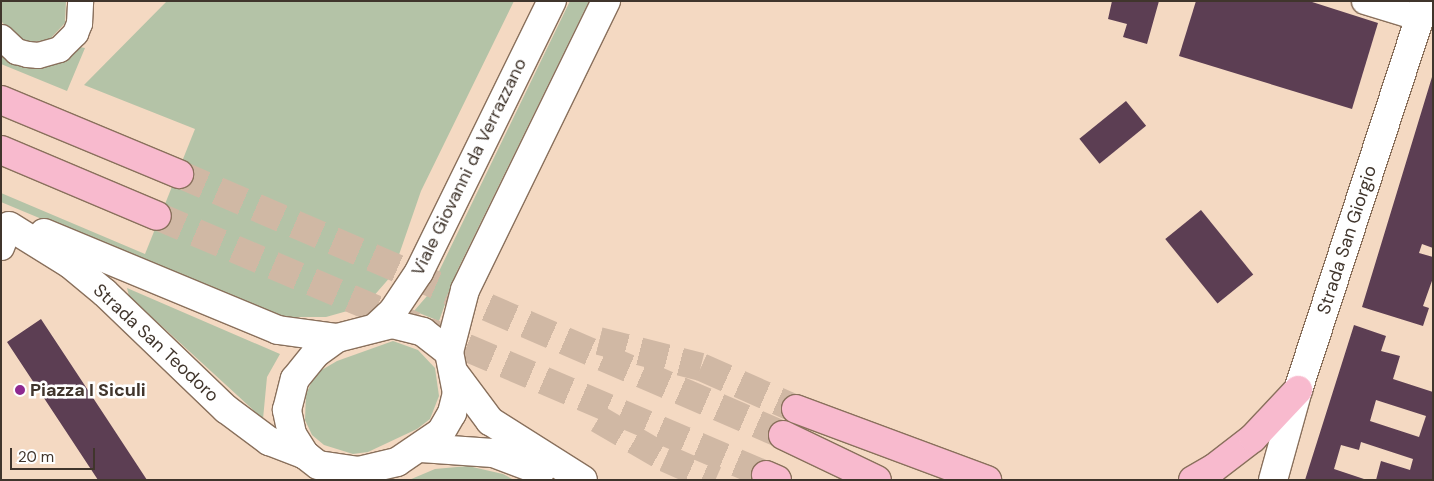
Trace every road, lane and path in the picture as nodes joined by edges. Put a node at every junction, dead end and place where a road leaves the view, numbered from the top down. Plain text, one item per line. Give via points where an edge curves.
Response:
1 (80, 1) edge
2 (552, 1) edge
3 (606, 1) edge
4 (1364, 1) edge
5 (1422, 10) edge
6 (1, 37) edge
7 (1, 100) edge
8 (1, 150) edge
9 (179, 174) tunnel mouth
10 (157, 216) tunnel mouth
11 (4, 232) edge
12 (376, 327) junction
13 (336, 338) junction
14 (452, 363) junction
15 (1298, 390) junction
16 (796, 408) tunnel mouth
17 (783, 435) tunnel mouth
18 (421, 448) junction
19 (315, 467) edge
20 (389, 471) edge
21 (564, 480) edge
22 (583, 480) edge
23 (877, 480) edge
24 (987, 480) edge
25 (1193, 480) edge
26 (1273, 480) edge

1 - 6 street via 75,33 59,49 38,55 27,54 16,51
2 - 12 main road, Viale Giovanni da Verrazzano via 419,272 393,311
3 - 14 main road via 464,290
4 - 5 street
5 - 15 main road, Strada San Giorgio
7 - 9 main road
8 - 10 main road
11 - 13 main road, Strada San Teodoro via 50,234 278,330
11 - 19 main road, Strada San Teodoro via 70,264 105,293 226,409 269,441
12 - 13 main road
12 - 14 main road via 406,325 423,332
13 - 19 main road via 302,367 290,394 288,410 292,434
14 - 18 main road via 457,393 452,413 441,432
14 - 22 main road via 490,421
15 - 25 main road via 1253,438
15 - 26 main road, Strada San Giorgio
16 - 24 main road
17 - 23 main road
18 - 20 main road
18 - 21 main road via 493,453
19 - 20 main road

